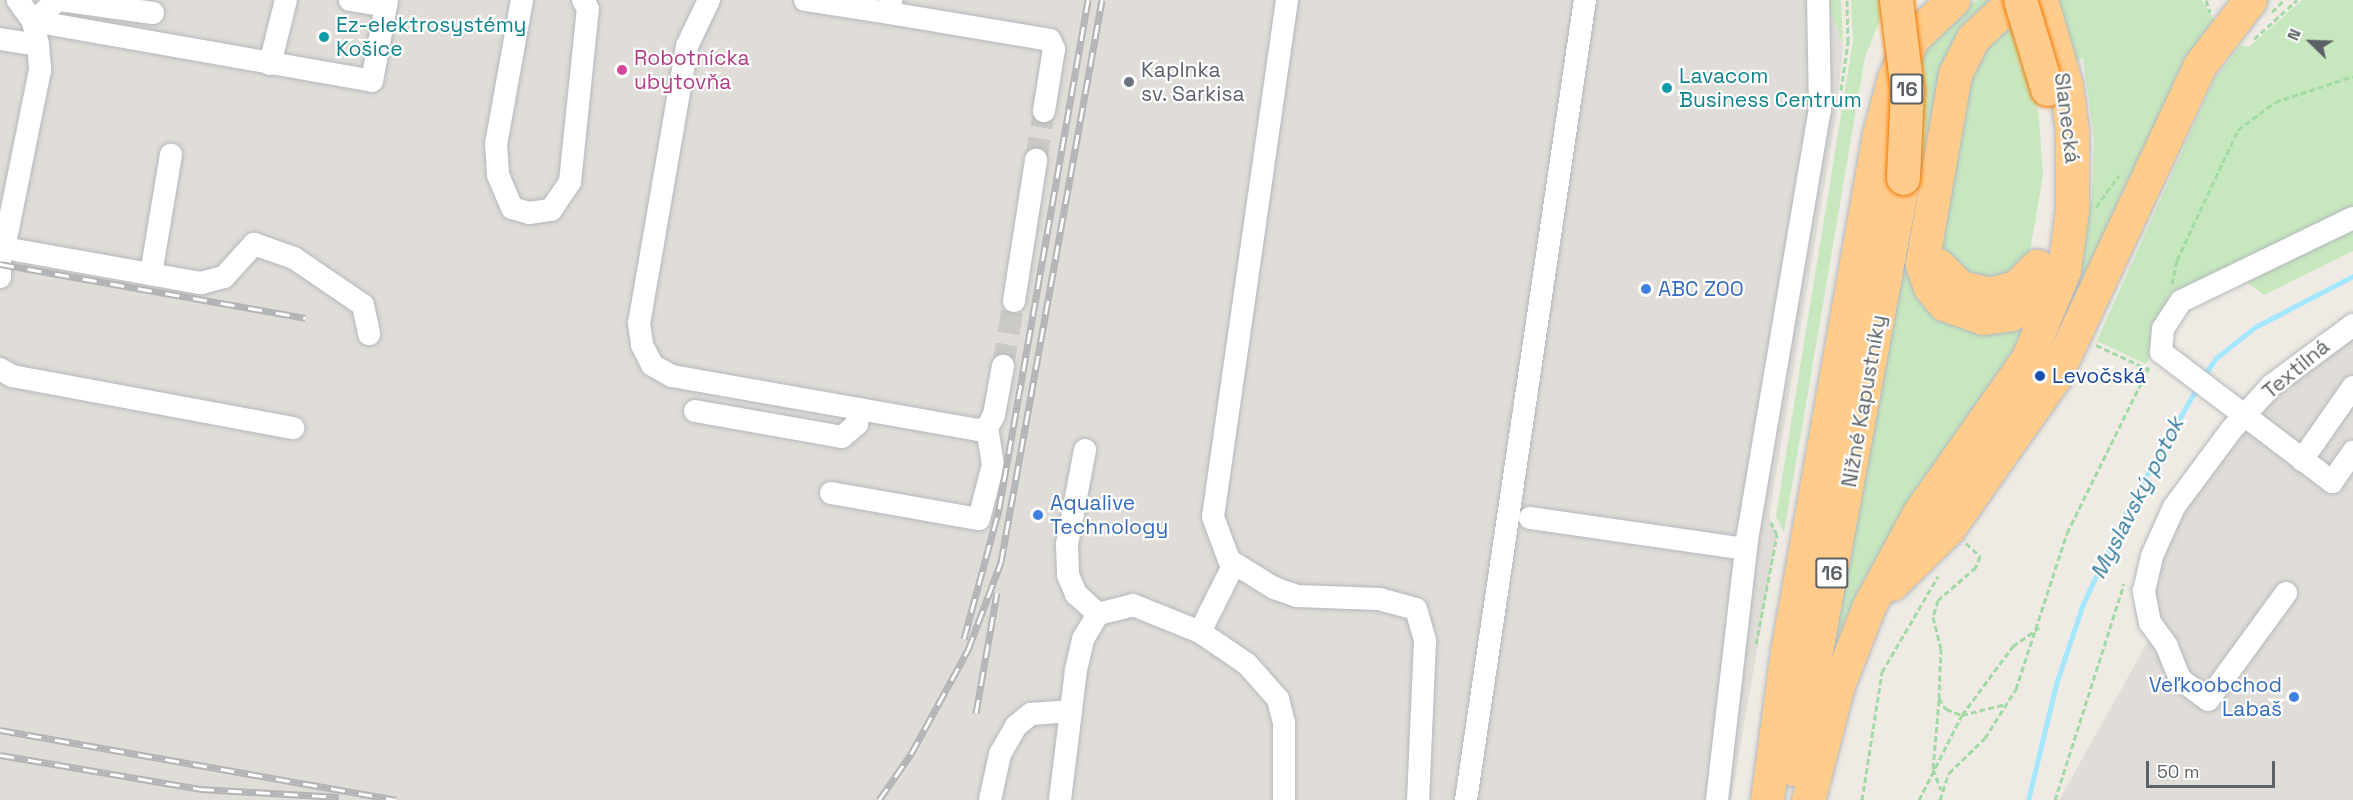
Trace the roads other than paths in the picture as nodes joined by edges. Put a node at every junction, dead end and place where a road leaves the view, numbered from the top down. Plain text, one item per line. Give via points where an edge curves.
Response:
1 (18, 0) edge
2 (58, 0) edge
3 (286, 0) edge
4 (350, 0) edge
5 (522, 0) edge
6 (583, 0) edge
7 (709, 0) edge
8 (805, 0) edge
9 (1287, 0) edge
10 (1585, 0) edge
11 (1818, 0) edge
12 (1896, 0) edge
13 (1953, 0) edge
14 (2041, 0) edge
15 (2250, 0) edge
16 (386, 3) edge
17 (2017, 3) edge
18 (890, 6) edge
19 (153, 13) dead end
20 (33, 21) junction
21 (0, 39) edge
22 (38, 45) junction
23 (270, 64) junction
24 (2056, 87) junction
25 (1044, 111) tunnel mouth
26 (171, 155) dead end
27 (1036, 160) tunnel mouth
28 (2353, 218) edge
29 (1924, 240) junction
30 (2068, 240) junction
31 (2, 247) edge
32 (151, 274) junction
33 (0, 276) edge
34 (1014, 301) tunnel mouth
35 (2353, 325) edge
36 (369, 334) dead end
37 (1003, 366) tunnel mouth
38 (0, 369) edge
39 (2353, 387) edge
40 (859, 409) junction
41 (695, 411) dead end
42 (2243, 417) junction
43 (293, 428) dead end
44 (987, 428) junction
45 (1085, 450) dead end
46 (2353, 452) edge
47 (2302, 460) junction
48 (831, 494) dead end
49 (1530, 518) dead end
50 (1746, 549) junction
51 (1234, 564) junction
52 (2286, 593) dead end
53 (1869, 606) junction
54 (1098, 614) junction
55 (1200, 632) junction
56 (1071, 711) junction
57 (990, 800) edge
58 (1060, 800) edge
59 (1284, 800) edge
60 (1418, 800) edge
61 (1466, 800) edge
62 (1717, 800) edge
63 (1767, 800) edge
64 (1788, 800) edge
65 (1808, 800) edge

1 - 20 lane
2 - 19 lane
2 - 20 lane
3 - 23 lane
4 - 16 lane
5 - 6 lane via 496,144 498,175 512,208 529,213 551,210 570,182 588,9
7 - 40 lane via 687,46 639,323 642,345 652,365 672,376
8 - 18 lane
9 - 51 lane via 1213,517 1217,540
10 - 61 lane
11 - 50 lane via 1820,110
12 - 64 highway, Nižné Kapustníky / 16, bridge via 1907,80 1903,178
13 - 63 highway via 1911,39 1879,134 1787,652
14 - 24 highway, Slanecká / 16
15 - 53 highway via 2200,66 2077,334 2031,416 1948,529
16 - 23 lane via 372,81
17 - 24 highway, bridge
17 - 29 highway via 1973,39 1955,74
18 - 25 lane via 1050,40 1054,49
20 - 22 lane
20 - 23 lane
21 - 22 lane
22 - 31 lane via 39,70
24 - 29 highway via 2053,201 2048,235 2032,274 1998,294 1969,291 1948,278
24 - 30 highway, Slanecká / 16 via 2074,169
26 - 32 lane
27 - 34 lane
28 - 42 lane via 2181,301 2171,313 2155,360 2181,372
29 - 30 highway via 1922,264 1935,295 1962,313 1993,318 2028,305 2048,285
30 - 53 highway, 16 via 2056,296 2028,358 1919,513
31 - 32 lane
31 - 33 lane
32 - 36 lane via 212,282 254,244 280,251 363,305
35 - 42 lane, Textilná via 2272,385
37 - 44 lane
38 - 43 lane via 12,376
39 - 47 lane
40 - 41 lane via 857,424 842,437
40 - 44 lane
42 - 47 lane
42 - 52 lane, Textilná via 2174,507 2152,556 2144,591 2151,623 2167,646 2180,679 2208,700
44 - 48 lane via 993,465 979,519
45 - 54 lane via 1067,544 1068,575 1076,594
46 - 47 lane via 2332,482
49 - 50 lane
50 - 62 lane via 1744,606
51 - 55 lane
51 - 60 lane via 1298,596 1379,599 1416,609 1425,641
53 - 65 highway, 16 via 1838,685
54 - 55 lane via 1133,604
54 - 56 lane via 1083,639
55 - 59 lane via 1247,664 1278,699 1284,723
56 - 57 lane via 1031,714 1016,726 1000,754
56 - 58 lane

